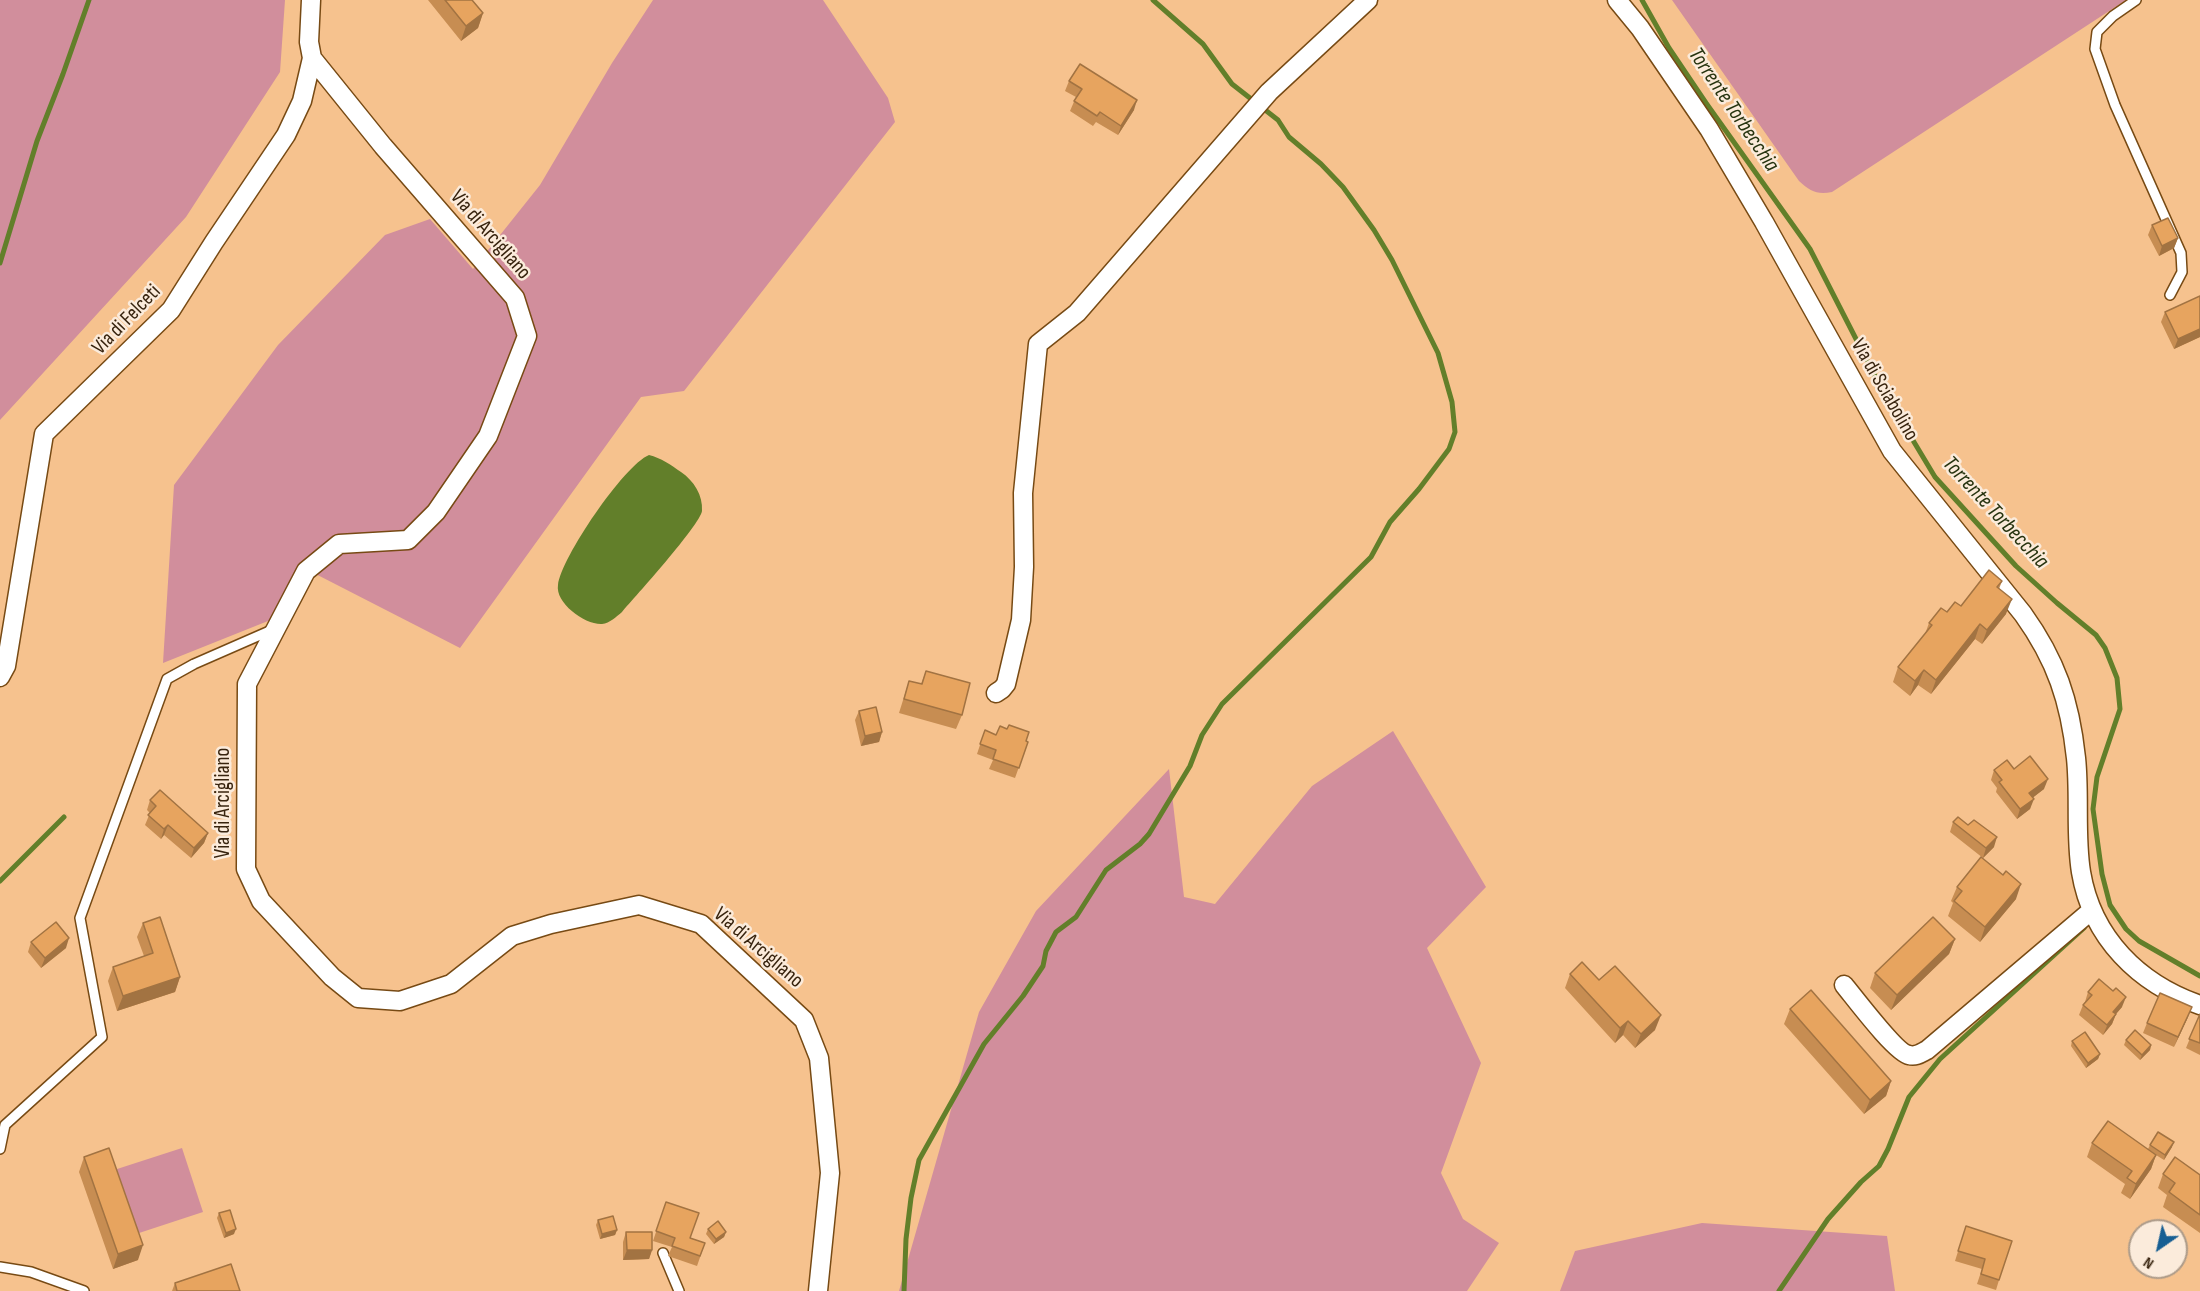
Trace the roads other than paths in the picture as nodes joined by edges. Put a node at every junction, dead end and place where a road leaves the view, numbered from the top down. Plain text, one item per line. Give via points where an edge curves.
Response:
1 (311, 0) edge
2 (1368, 0) edge
3 (1617, 0) edge
4 (2136, 0) edge
5 (312, 58) junction
6 (2170, 295) dead end
7 (276, 628) junction
8 (0, 677) edge
9 (996, 693) dead end
10 (2092, 910) junction
11 (1844, 985) dead end
12 (2200, 1005) edge
13 (0, 1149) edge
14 (663, 1253) dead end
15 (0, 1267) edge
16 (84, 1291) edge
17 (679, 1291) edge
18 (818, 1291) edge

1 - 5 street, Via di Felceti
2 - 9 street via 1269,92 1077,313 1038,344 1023,493 1021,620 1006,684
3 - 10 street, Via di Sciabolino via 1709,129 1892,451 2023,614 2049,655 2062,684 2076,757 2081,871
4 - 6 lane via 2097,32 2095,49 2115,105 2181,253 2182,272
5 - 7 street, Via di Arcigliano via 515,298 527,336 488,436 436,512 408,540 339,544 306,571
5 - 8 street, Via di Felceti via 302,101 286,135 171,310 44,435 6,666
7 - 13 lane via 167,679 80,918 102,1037 5,1125
7 - 18 street, Via di Arcigliano via 247,684 246,869 261,901 332,977 358,998 400,1001 451,984 512,936 551,924 639,905 701,924 804,1020 819,1058 830,1173
10 - 11 street via 1919,1055 1910,1056 1897,1047
10 - 12 street, Via di Sciabolino via 2132,967 2170,993
14 - 17 lane
15 - 16 lane via 31,1272

